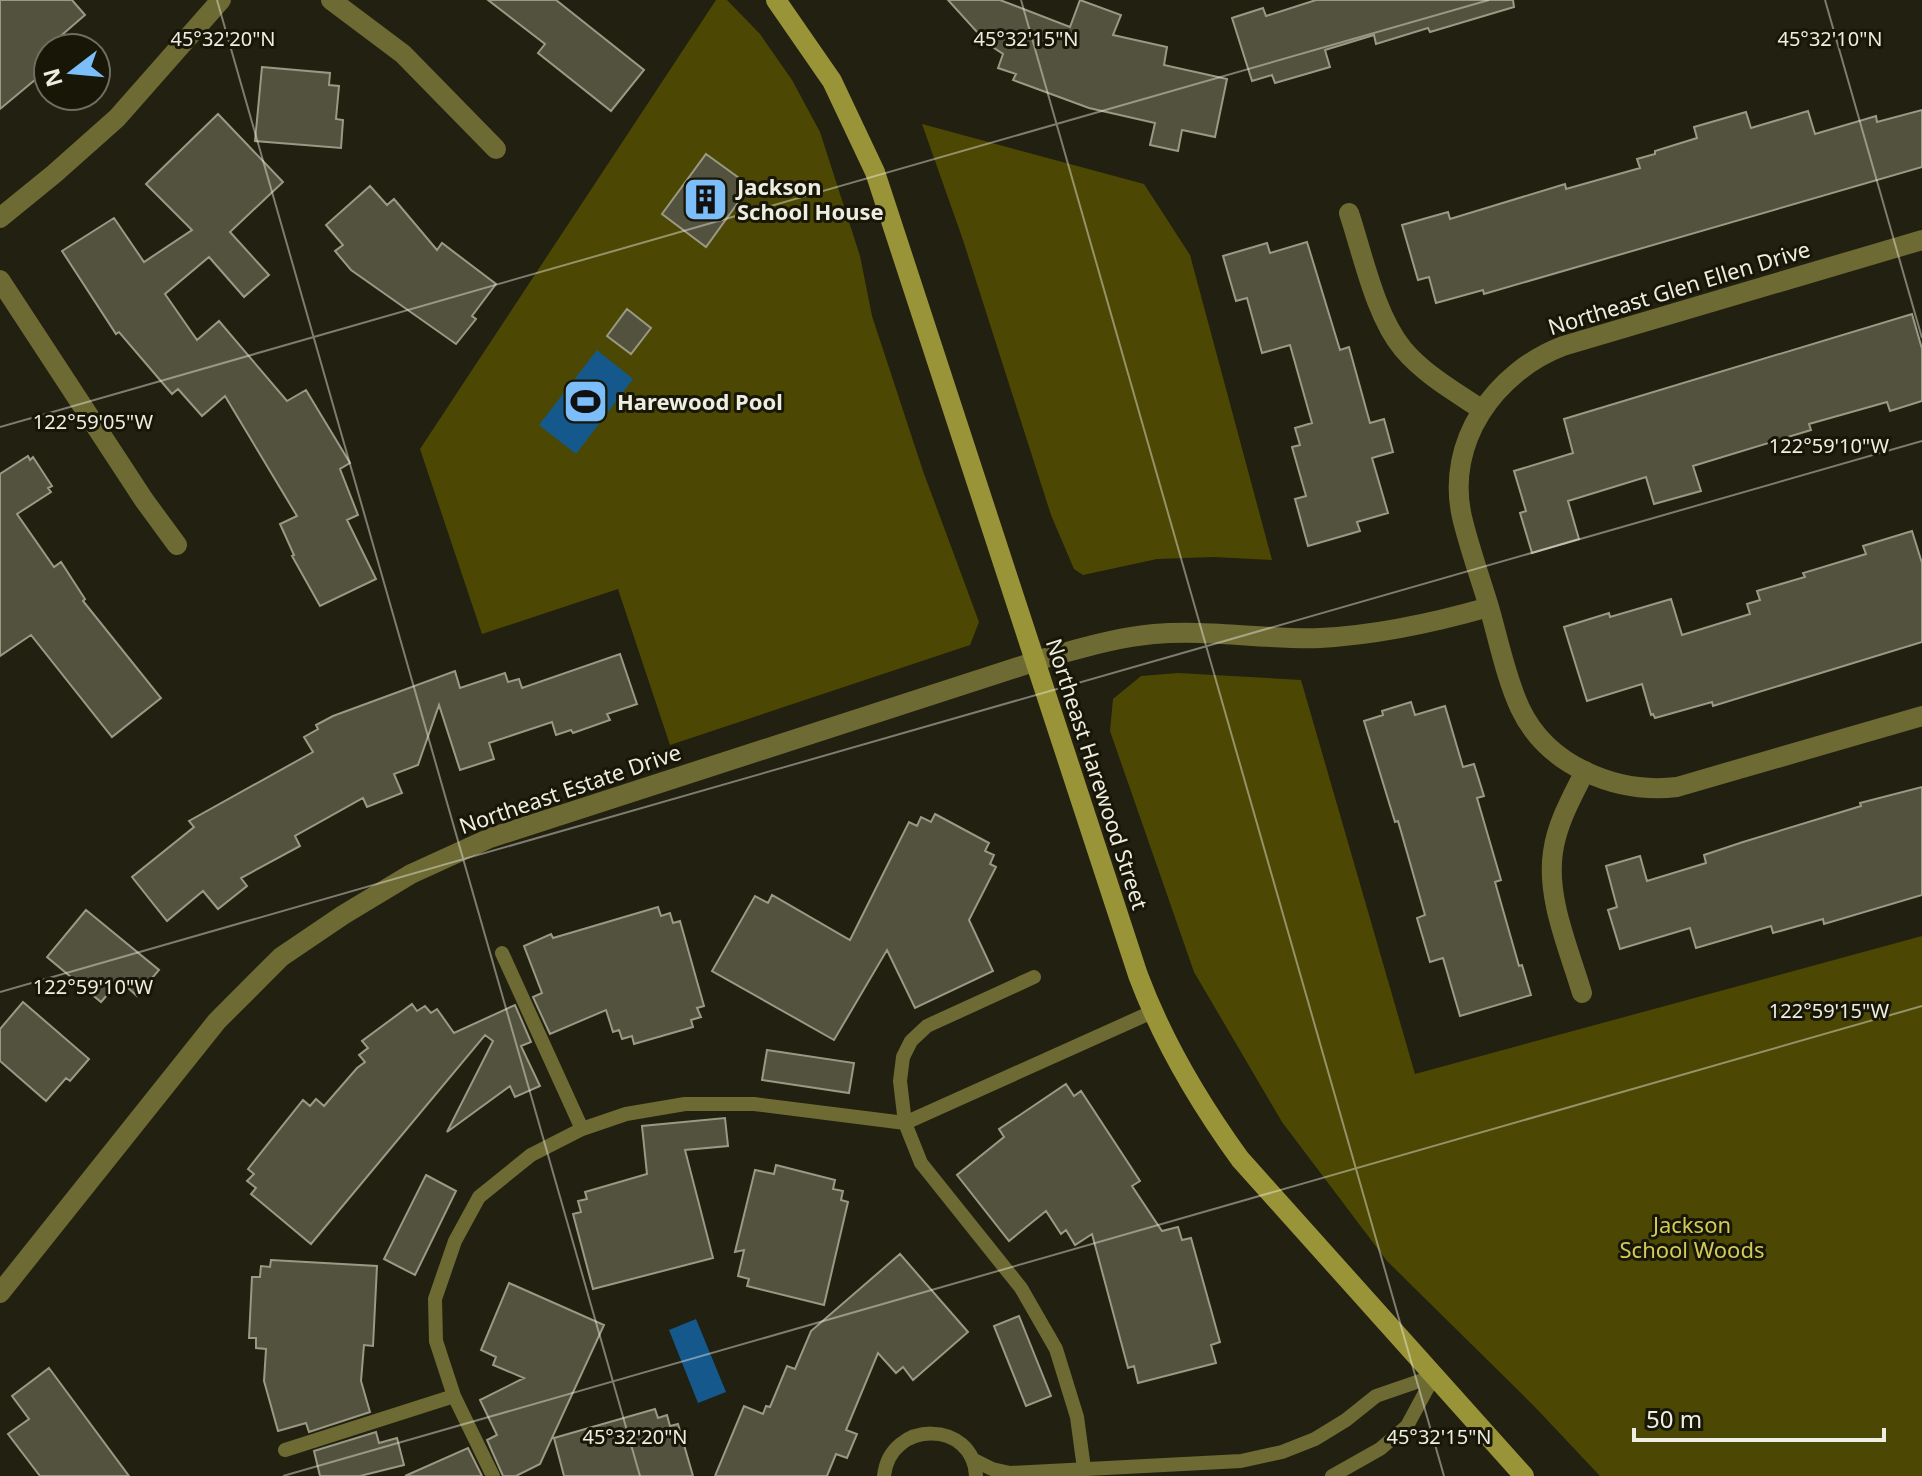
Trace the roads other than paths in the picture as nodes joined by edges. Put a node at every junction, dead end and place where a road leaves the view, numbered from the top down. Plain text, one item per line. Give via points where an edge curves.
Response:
1 (221, 0) edge
2 (331, 0) edge
3 (776, 0) edge
4 (496, 149) dead end
5 (1349, 213) dead end
6 (0, 218) edge
7 (1922, 240) edge
8 (0, 280) edge
9 (1481, 409) junction
10 (177, 545) dead end
11 (1489, 607) junction
12 (1036, 662) junction
13 (1922, 716) edge
14 (1585, 771) junction
15 (502, 953) dead end
16 (1034, 977) dead end
17 (1582, 993) dead end
18 (1152, 1012) junction
19 (905, 1123) junction
20 (582, 1129) junction
21 (0, 1293) edge
22 (1434, 1376) junction
23 (454, 1396) junction
24 (285, 1450) dead end
25 (972, 1459) junction
26 (1085, 1473) edge
27 (493, 1476) edge
28 (884, 1476) edge
29 (976, 1476) edge
30 (1332, 1476) edge
31 (1524, 1476) edge

1 - 6 street via 117,118
2 - 4 street via 403,54
3 - 12 street, Northeast Harewood Street via 832,81 875,172
5 - 9 street via 1391,332 1420,365
7 - 9 street, Northeast Glen Ellen Drive via 1551,350 1517,371
8 - 10 street
9 - 11 street, Northeast Glen Ellen Drive via 1465,447 1461,515
11 - 12 street, Northeast Estate Drive via 1384,633 1317,638 1156,634 1099,643
11 - 14 street, Northeast Glen Ellen Drive via 1519,707 1552,749
12 - 18 street, Northeast Harewood Street
12 - 21 street, Northeast Estate Drive via 490,838 411,874 343,915 281,957 217,1021
13 - 14 street, Northeast Glen Ellen Drive via 1677,787 1624,786
14 - 17 street via 1553,853 1554,889
15 - 20 lane
16 - 19 lane via 927,1026 911,1041 900,1081
18 - 19 lane
18 - 22 street, Northeast Harewood Street via 1203,1108 1240,1159
19 - 20 lane via 754,1104 685,1104 626,1114
19 - 26 lane via 921,1163 1021,1288 1056,1349 1077,1417
20 - 23 lane via 531,1155 479,1197 455,1241 435,1299 436,1341
22 - 26 lane via 1376,1396 1315,1439 1282,1452 1241,1461
22 - 30 lane via 1407,1426 1380,1449
22 - 31 street, Northeast Harewood Street
23 - 24 lane
23 - 27 lane
25 - 26 lane via 1010,1473
25 - 28 lane via 955,1439 919,1434 890,1455
25 - 29 lane

